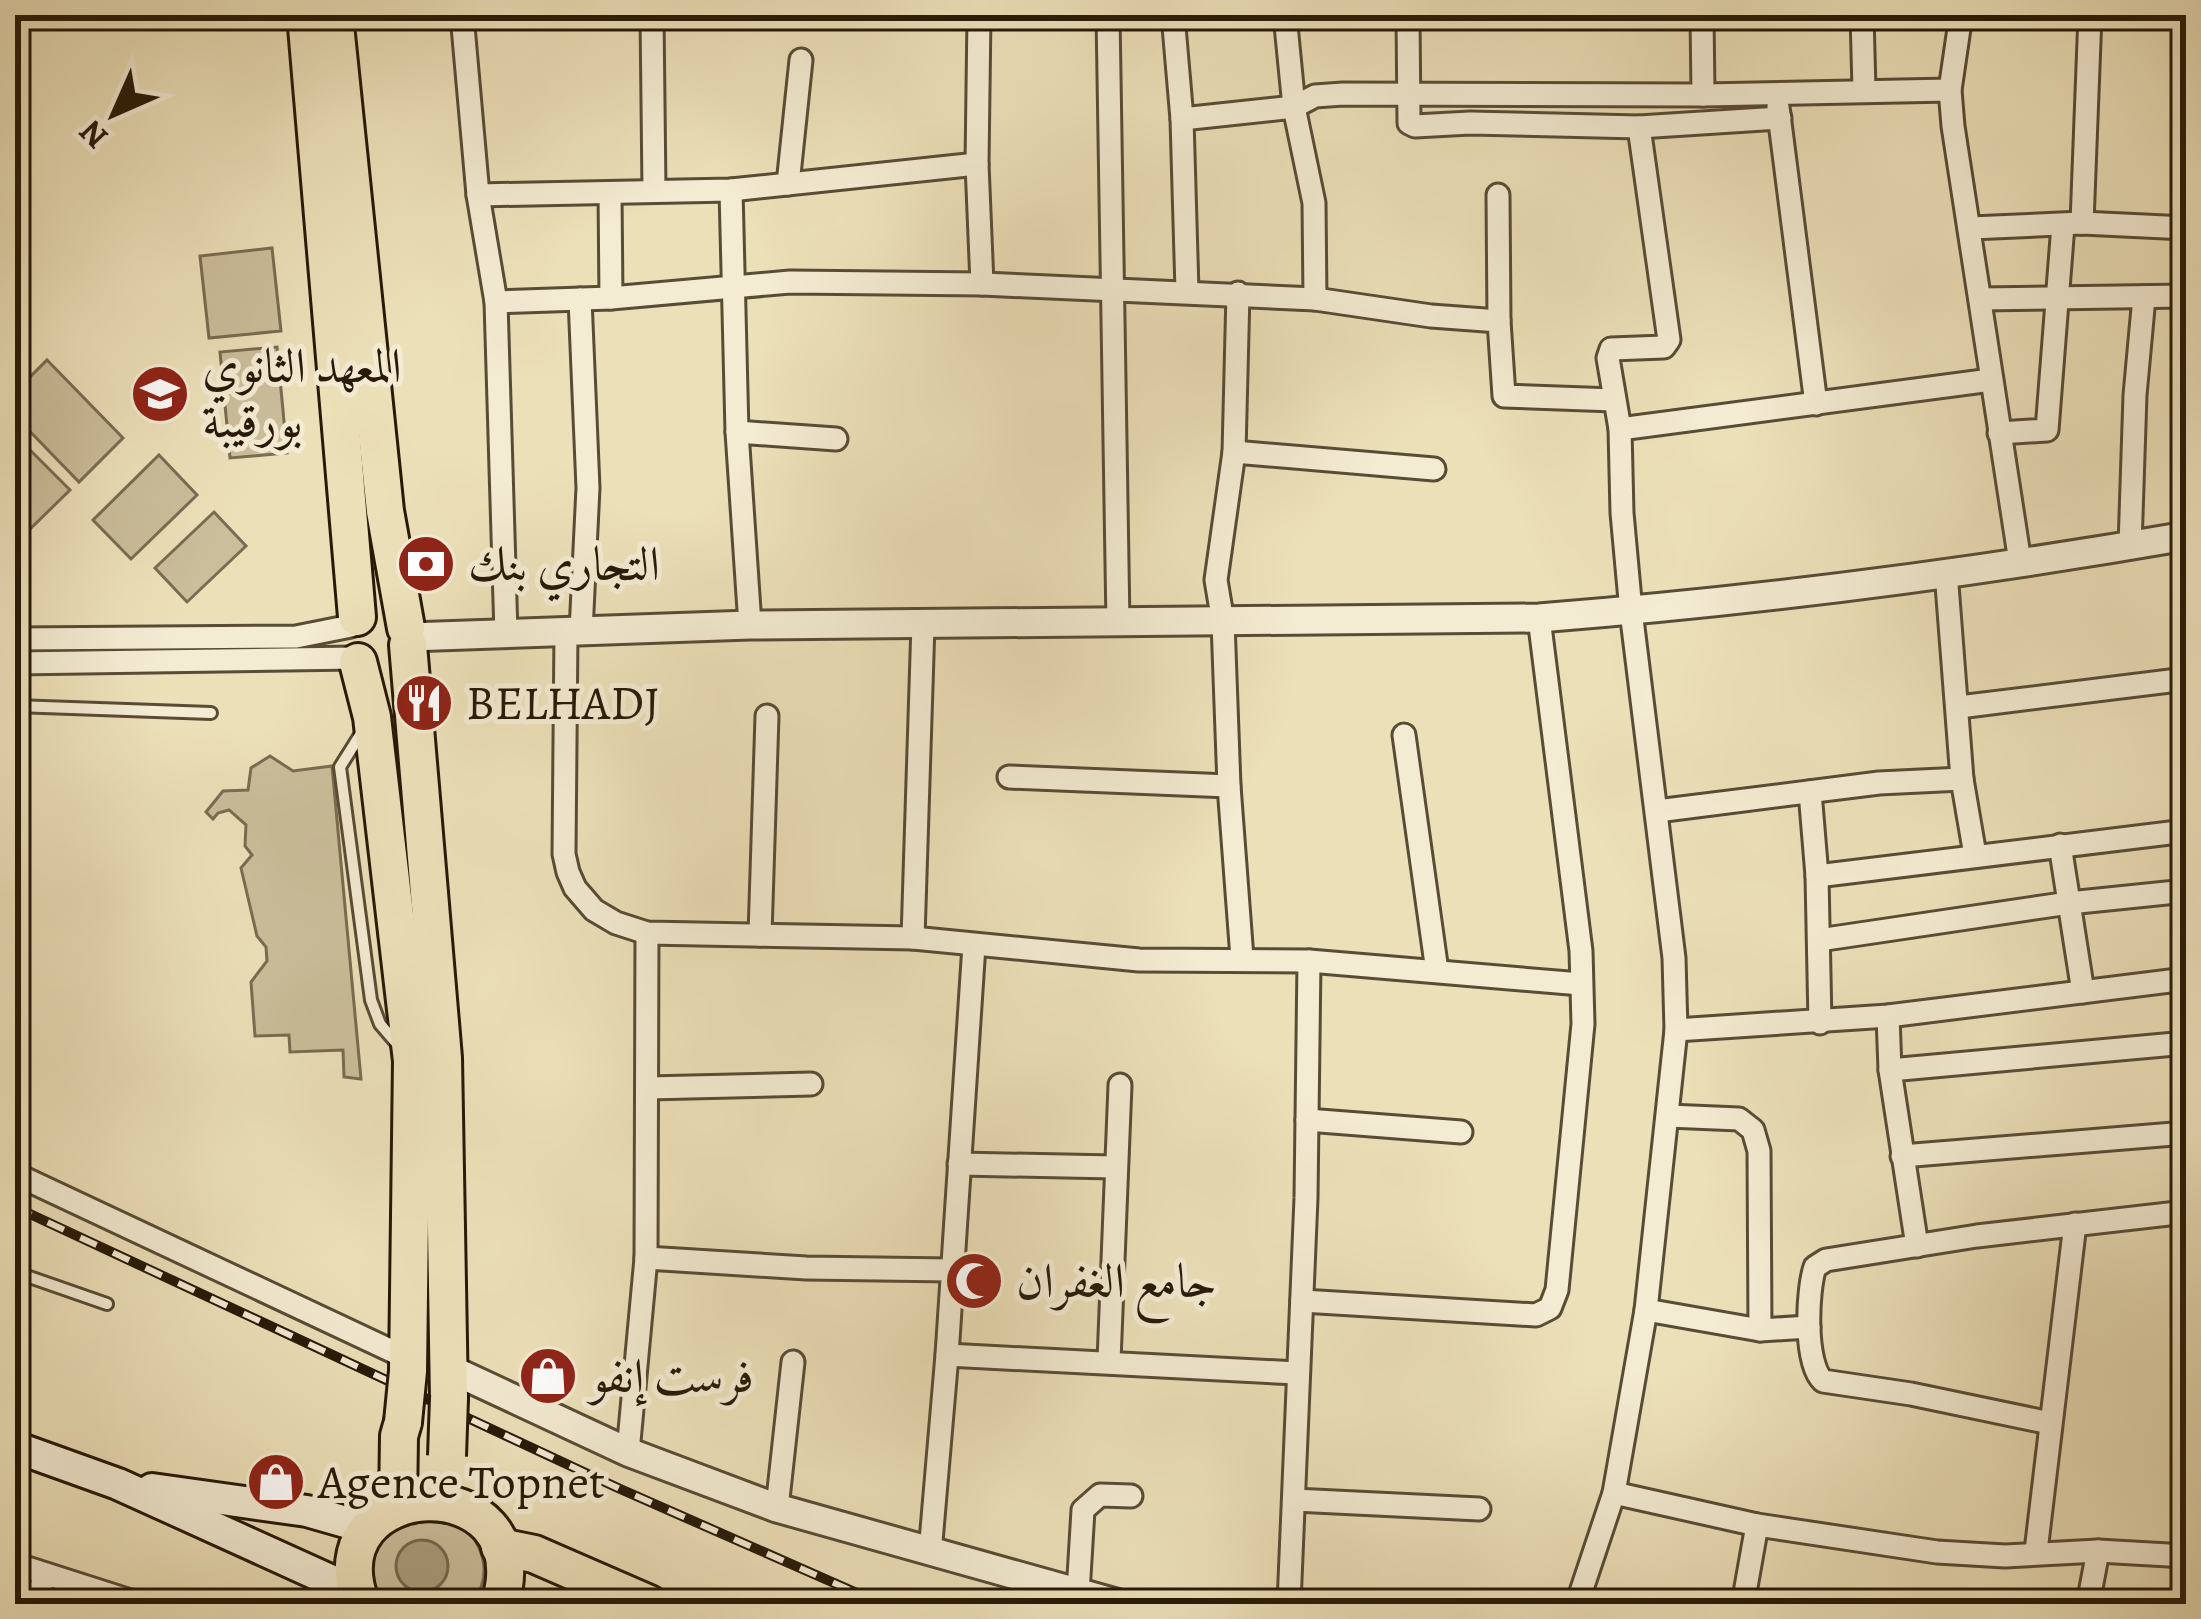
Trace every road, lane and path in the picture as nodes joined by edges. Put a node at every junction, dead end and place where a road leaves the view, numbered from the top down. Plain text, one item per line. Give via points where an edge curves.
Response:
1 (306, 15) edge
2 (334, 15) edge
3 (462, 15) edge
4 (652, 15) edge
5 (979, 15) edge
6 (1108, 15) edge
7 (1173, 15) edge
8 (1285, 15) edge
9 (1408, 15) edge
10 (1702, 15) edge
11 (1862, 15) edge
12 (1961, 15) edge
13 (2090, 15) edge
14 (801, 60) dead end
15 (1864, 90) junction
16 (1950, 90) junction
17 (1409, 92) junction
18 (1777, 94) junction
19 (1703, 95) junction
20 (1294, 107) junction
21 (1182, 118) junction
22 (1780, 118) junction
23 (1639, 127) junction
24 (977, 164) junction
25 (788, 184) junction
26 (731, 190) junction
27 (654, 191) junction
28 (610, 193) junction
29 (478, 195) junction
30 (1498, 195) dead end
31 (2072, 224) junction
32 (1971, 228) junction
33 (2186, 228) edge
34 (982, 284) junction
35 (735, 288) junction
36 (1112, 290) junction
37 (1187, 291) junction
38 (1238, 293) junction
39 (2059, 295) junction
40 (2186, 296) edge
41 (2144, 297) junction
42 (610, 298) junction
43 (580, 299) junction
44 (1315, 299) junction
45 (1982, 299) junction
46 (496, 302) junction
47 (1499, 321) junction
48 (1991, 380) junction
49 (1614, 400) junction
50 (1816, 404) junction
51 (1620, 429) junction
52 (737, 432) junction
53 (1999, 433) junction
54 (836, 439) dead end
55 (1234, 452) junction
56 (1434, 469) dead end
57 (2186, 536) edge
58 (2130, 546) junction
59 (2020, 562) junction
60 (1946, 572) junction
61 (1631, 610) junction
62 (1539, 618) junction
63 (1223, 622) junction
64 (923, 624) junction
65 (1118, 624) junction
66 (750, 626) junction
67 (573, 631) junction
68 (506, 634) junction
69 (408, 637) junction
70 (15, 639) edge
71 (355, 641) junction
72 (15, 663) edge
73 (2186, 679) edge
74 (15, 706) edge
75 (1959, 707) junction
76 (211, 713) dead end
77 (767, 716) dead end
78 (1403, 735) dead end
79 (1010, 777) dead end
80 (1962, 779) junction
81 (1229, 786) junction
82 (1810, 792) junction
83 (1657, 811) junction
84 (2186, 831) edge
85 (2060, 844) junction
86 (1975, 855) junction
87 (1817, 876) junction
88 (2186, 891) edge
89 (2069, 904) junction
90 (647, 933) junction
91 (760, 935) junction
92 (913, 938) junction
93 (1819, 940) junction
94 (974, 945) junction
95 (1242, 958) junction
96 (1309, 961) junction
97 (1437, 971) junction
98 (2186, 979) edge
99 (1581, 984) junction
100 (2084, 992) junction
101 (1888, 1016) junction
102 (1820, 1023) junction
103 (1676, 1030) junction
104 (2186, 1043) edge
105 (1890, 1070) junction
106 (811, 1084) dead end
107 (1120, 1085) dead end
108 (648, 1088) junction
109 (1667, 1116) junction
110 (1306, 1120) junction
111 (1460, 1132) dead end
112 (2186, 1132) edge
113 (1902, 1156) junction
114 (959, 1164) junction
115 (1115, 1167) junction
116 (15, 1174) edge
117 (2186, 1212) edge
118 (2075, 1224) junction
119 (1917, 1246) junction
120 (646, 1258) junction
121 (951, 1270) junction
122 (15, 1272) edge
123 (1302, 1301) junction
124 (107, 1304) dead end
125 (1646, 1310) junction
126 (1809, 1327) junction
127 (1760, 1330) junction
128 (947, 1355) junction
129 (1109, 1361) junction
130 (793, 1363) dead end
131 (408, 1365) junction
132 (1297, 1372) junction
133 (449, 1384) junction
134 (2050, 1423) junction
135 (15, 1447) edge
136 (628, 1452) junction
137 (118, 1484) junction
138 (1614, 1493) junction
139 (1131, 1496) dead end
140 (1294, 1500) junction
141 (453, 1504) junction
142 (777, 1508) junction
143 (1479, 1509) dead end
144 (384, 1518) junction
145 (1757, 1525) junction
146 (500, 1547) junction
147 (2036, 1551) junction
148 (2098, 1551) junction
149 (930, 1553) junction
150 (2186, 1556) edge
151 (15, 1564) edge
152 (44, 1574) junction
153 (2186, 1580) edge
154 (1078, 1593) junction
155 (359, 1598) edge
156 (37, 1604) edge
157 (140, 1604) edge
158 (500, 1604) edge
159 (649, 1604) edge
160 (1119, 1604) edge
161 (1289, 1604) edge
162 (1577, 1604) edge
163 (1744, 1604) edge
164 (2088, 1604) edge
165 (2180, 1604) edge

1 - 71 main road
2 - 69 main road via 385,512
3 - 29 street
4 - 27 street
5 - 24 street
6 - 36 street
7 - 21 street
8 - 20 street
9 - 17 street
10 - 19 street
11 - 15 street
12 - 16 street
13 - 31 street
14 - 25 street
15 - 16 street
15 - 18 street
16 - 32 street
17 - 19 street
17 - 20 street via 1316,96
17 - 23 street via 1415,126
18 - 19 street
18 - 22 street
20 - 21 street
20 - 44 street via 1312,186
21 - 37 street
22 - 23 street
22 - 50 street
23 - 49 street via 1669,340 1664,347 1611,349
24 - 25 street
24 - 34 street
25 - 26 street
26 - 27 street
26 - 35 street
27 - 28 street
28 - 29 street
28 - 42 street
29 - 46 street
30 - 47 street
31 - 32 street
31 - 33 street
31 - 39 street
32 - 45 street
34 - 35 street
34 - 36 street
35 - 42 street
35 - 52 street
36 - 37 street
36 - 65 street
37 - 38 street
38 - 44 street
38 - 55 street
39 - 41 street
39 - 45 street
39 - 53 street via 2048,430
40 - 41 street
41 - 58 street
42 - 43 street
43 - 46 street
43 - 67 street via 588,488
44 - 47 street
45 - 48 street
46 - 68 street
47 - 49 street via 1504,396
48 - 50 street
48 - 53 street
49 - 51 street
50 - 51 street
51 - 61 street
52 - 54 street
52 - 66 street
53 - 59 street
55 - 56 street
55 - 63 street via 1216,580
57 - 58 street
58 - 59 street
59 - 60 street
60 - 61 street
60 - 75 street
61 - 62 street
61 - 83 street
62 - 63 street
62 - 99 street
63 - 65 street
63 - 81 street
64 - 65 street
64 - 66 street
64 - 92 street
66 - 67 street
67 - 68 street
67 - 90 street via 568,872 594,910
68 - 69 street
69 - 71 main road via 394,613 375,609
69 - 71 main road via 400,662 383,670
69 - 133 main road via 442,1058
70 - 71 street
71 - 72 street
71 - 131 main road via 372,717 412,1061
73 - 75 street
74 - 76 lane
75 - 80 street
77 - 91 street
78 - 97 street
79 - 81 street
80 - 82 street
80 - 86 street
81 - 95 street
82 - 83 street
82 - 87 street
83 - 103 street
84 - 85 street
85 - 86 street
85 - 89 street
86 - 87 street
87 - 93 street
88 - 89 street
89 - 93 street
89 - 100 street
90 - 91 street
90 - 108 street
91 - 92 street
92 - 94 street
93 - 102 street
94 - 95 street via 1139,960
94 - 114 street
95 - 96 street
96 - 97 street
96 - 110 street
97 - 99 street
98 - 100 street
99 - 123 street via 1550,1308 1536,1315
100 - 101 street
101 - 102 street
101 - 105 street
102 - 103 street
103 - 109 street
104 - 105 street
105 - 113 street
106 - 108 street
107 - 115 street
108 - 120 street
109 - 125 street
109 - 127 street via 1738,1119 1754,1130
110 - 111 street
110 - 123 street
112 - 113 street
113 - 119 street
114 - 115 street
114 - 121 street
115 - 129 street
116 - 131 street
117 - 118 street
118 - 119 street
118 - 134 street
119 - 126 street via 1815,1267
120 - 121 street
120 - 136 street
121 - 128 street
122 - 124 lane
123 - 132 street
125 - 127 street
125 - 138 street
126 - 127 street
126 - 134 street via 1823,1381
128 - 129 street
128 - 149 street
129 - 132 street
130 - 142 street
131 - 144 main road, bridge
132 - 140 street
133 - 136 street
133 - 141 main road, bridge
134 - 147 street
135 - 137 main road
136 - 142 street
137 - 144 main road
137 - 155 main road
138 - 145 street
138 - 162 street
139 - 154 street via 1100,1495 1082,1510
140 - 143 street
140 - 161 street
141 - 144 main road via 425,1500
141 - 146 main road via 472,1513
142 - 149 street
144 - 155 main road via 358,1553
145 - 147 street via 1936,1552
145 - 163 street
146 - 158 main road
146 - 159 main road
147 - 148 street
148 - 150 street
148 - 164 street
149 - 154 street
151 - 152 street
152 - 156 street
152 - 157 street
153 - 165 street
154 - 160 street

